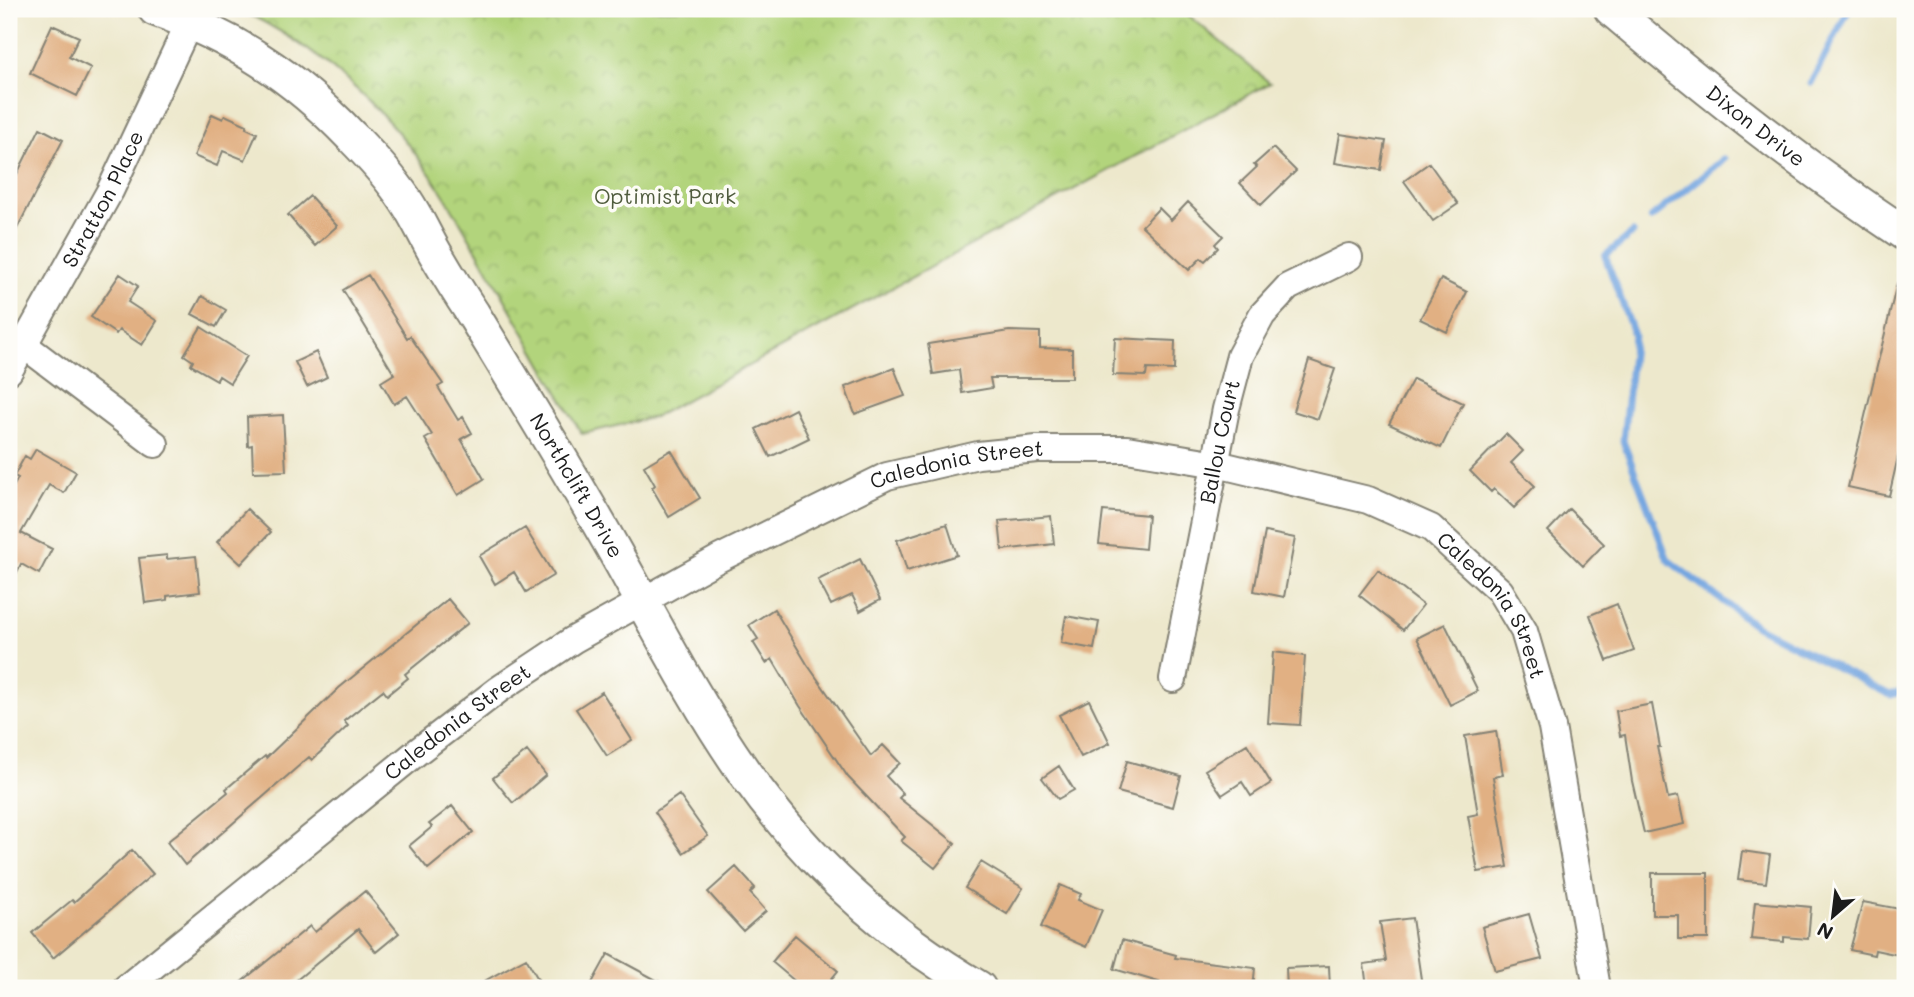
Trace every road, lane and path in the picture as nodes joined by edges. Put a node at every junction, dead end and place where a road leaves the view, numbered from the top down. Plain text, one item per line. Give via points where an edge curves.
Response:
1 (155, 9) edge
2 (1611, 9) edge
3 (190, 22) junction
4 (1905, 233) edge
5 (1349, 257) dead end
6 (24, 345) junction
7 (9, 371) edge
8 (155, 444) dead end
9 (1217, 464) junction
10 (643, 601) junction
11 (1173, 679) dead end
12 (126, 988) edge
13 (979, 988) edge
14 (1597, 988) edge

1 - 3 street, Northclift Drive
2 - 4 street, Dixon Drive via 1740,115
3 - 6 street, Stratton Place via 110,191
3 - 10 street, Northclift Drive via 269,63 311,96 376,162 406,201
5 - 9 street, Ballou Court via 1288,287 1262,314 1240,356
6 - 7 street, Stratton Place
6 - 8 street
9 - 10 street, Caledonia Street via 1127,449 1037,449 978,455 887,476 790,521
9 - 11 street, Ballou Court
9 - 14 street, Caledonia Street via 1368,500 1431,528 1500,591 1524,631 1552,727
10 - 12 street, Caledonia Street via 498,690
10 - 13 street, Northclift Drive via 744,772 793,834 840,886 892,930

